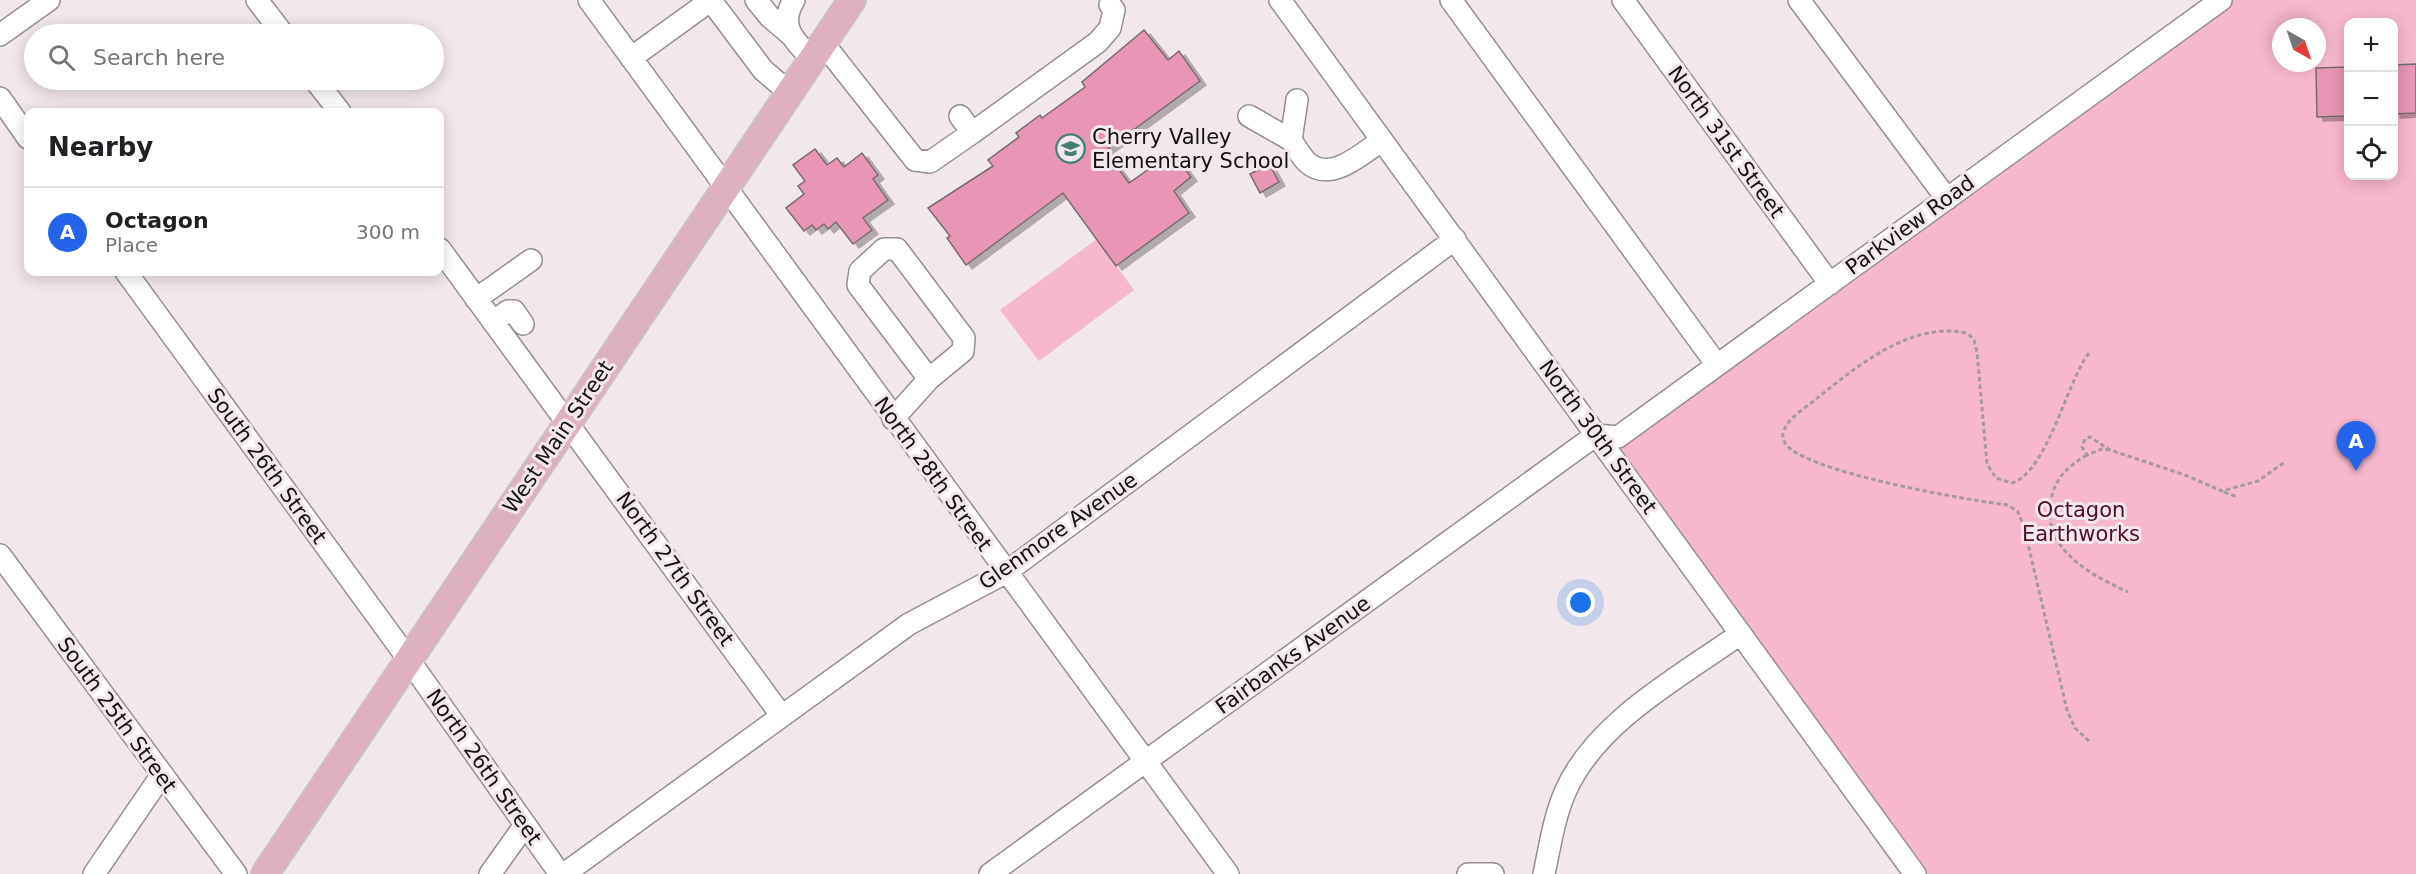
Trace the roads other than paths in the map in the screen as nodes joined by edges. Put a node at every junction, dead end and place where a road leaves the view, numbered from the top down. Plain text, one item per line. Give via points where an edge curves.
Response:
1 (49, 0) edge
2 (257, 0) edge
3 (589, 0) edge
4 (756, 0) edge
5 (794, 0) edge
6 (852, 0) edge
7 (1280, 0) edge
8 (1451, 0) edge
9 (1623, 0) edge
10 (1799, 0) edge
11 (2221, 0) edge
12 (1110, 5) dead end
13 (275, 24) edge
14 (791, 34) junction
15 (0, 35) edge
16 (818, 51) junction
17 (631, 58) junction
18 (323, 90) edge
19 (790, 93) junction
20 (0, 98) edge
21 (1297, 100) dead end
22 (337, 108) edge
23 (1249, 116) dead end
24 (24, 132) edge
25 (1291, 140) junction
26 (1382, 140) junction
27 (725, 189) junction
28 (1947, 199) junction
29 (1455, 239) junction
30 (444, 255) edge
31 (531, 260) dead end
32 (129, 276) edge
33 (1830, 284) junction
34 (476, 299) junction
35 (493, 322) junction
36 (523, 324) dead end
37 (1717, 365) junction
38 (929, 379) junction
39 (893, 419) junction
40 (568, 423) junction
41 (1596, 435) junction
42 (0, 555) edge
43 (1005, 573) junction
44 (1740, 634) junction
45 (409, 660) junction
46 (781, 715) junction
47 (1146, 761) junction
48 (161, 776) junction
49 (525, 825) junction
50 (94, 874) edge
51 (236, 874) edge
52 (265, 874) edge
53 (490, 874) edge
54 (562, 874) edge
55 (990, 874) edge
56 (1228, 874) edge
57 (1468, 874) edge
58 (1493, 874) edge
59 (1544, 874) edge
60 (1915, 874) edge

1 - 15 street
2 - 13 street
3 - 17 street, North 28th Street
4 - 14 street
5 - 14 street via 787,18
6 - 16 main road, West Main Street
7 - 26 street, North 30th Street
8 - 37 street
9 - 33 street, North 31st Street
10 - 28 street
11 - 28 street, Parkview Road
12 - 16 street via 1114,10 1110,28 1098,42 966,124 930,162 915,160
14 - 16 street
16 - 19 main road, West Main Street
17 - 19 street via 706,3 715,6 763,70
17 - 27 street, North 28th Street
18 - 22 street
19 - 27 main road, West Main Street
20 - 24 street
21 - 25 street
23 - 25 street
25 - 26 street via 1308,164 1326,171 1345,165
26 - 29 street, North 30th Street
27 - 39 street, North 28th Street
27 - 40 main road, West Main Street
28 - 33 street, Parkview Road
29 - 41 street, North 30th Street
29 - 43 street, Glenmore Avenue
30 - 34 street, North 27th Street
31 - 34 street
32 - 45 street, South 26th Street
33 - 37 street, Parkview Road
34 - 35 street, North 27th Street
35 - 36 street via 514,311
35 - 40 street, North 27th Street
37 - 41 street, Parkview Road via 1618,437
38 - 38 street via 858,285 860,271 884,249 897,249 964,338 963,351
38 - 39 street
39 - 43 street, North 28th Street
40 - 45 main road, West Main Street
40 - 46 street, North 27th Street
41 - 44 street, North 30th Street
41 - 47 street, Fairbanks Avenue
42 - 48 street, South 25th Street
43 - 46 street, Glenmore Avenue via 909,624
43 - 47 street, North 28th Street
44 - 59 street via 1623,718 1581,764 1556,815
44 - 60 street, North 30th Street
45 - 49 street, North 26th Street
45 - 52 main road, West Main Street
46 - 54 street, Glenmore Avenue
47 - 55 street, Fairbanks Avenue
47 - 56 street, North 28th Street
48 - 50 street
48 - 51 street, South 25th Street
49 - 53 street
49 - 54 street, North 26th Street
57 - 58 street

